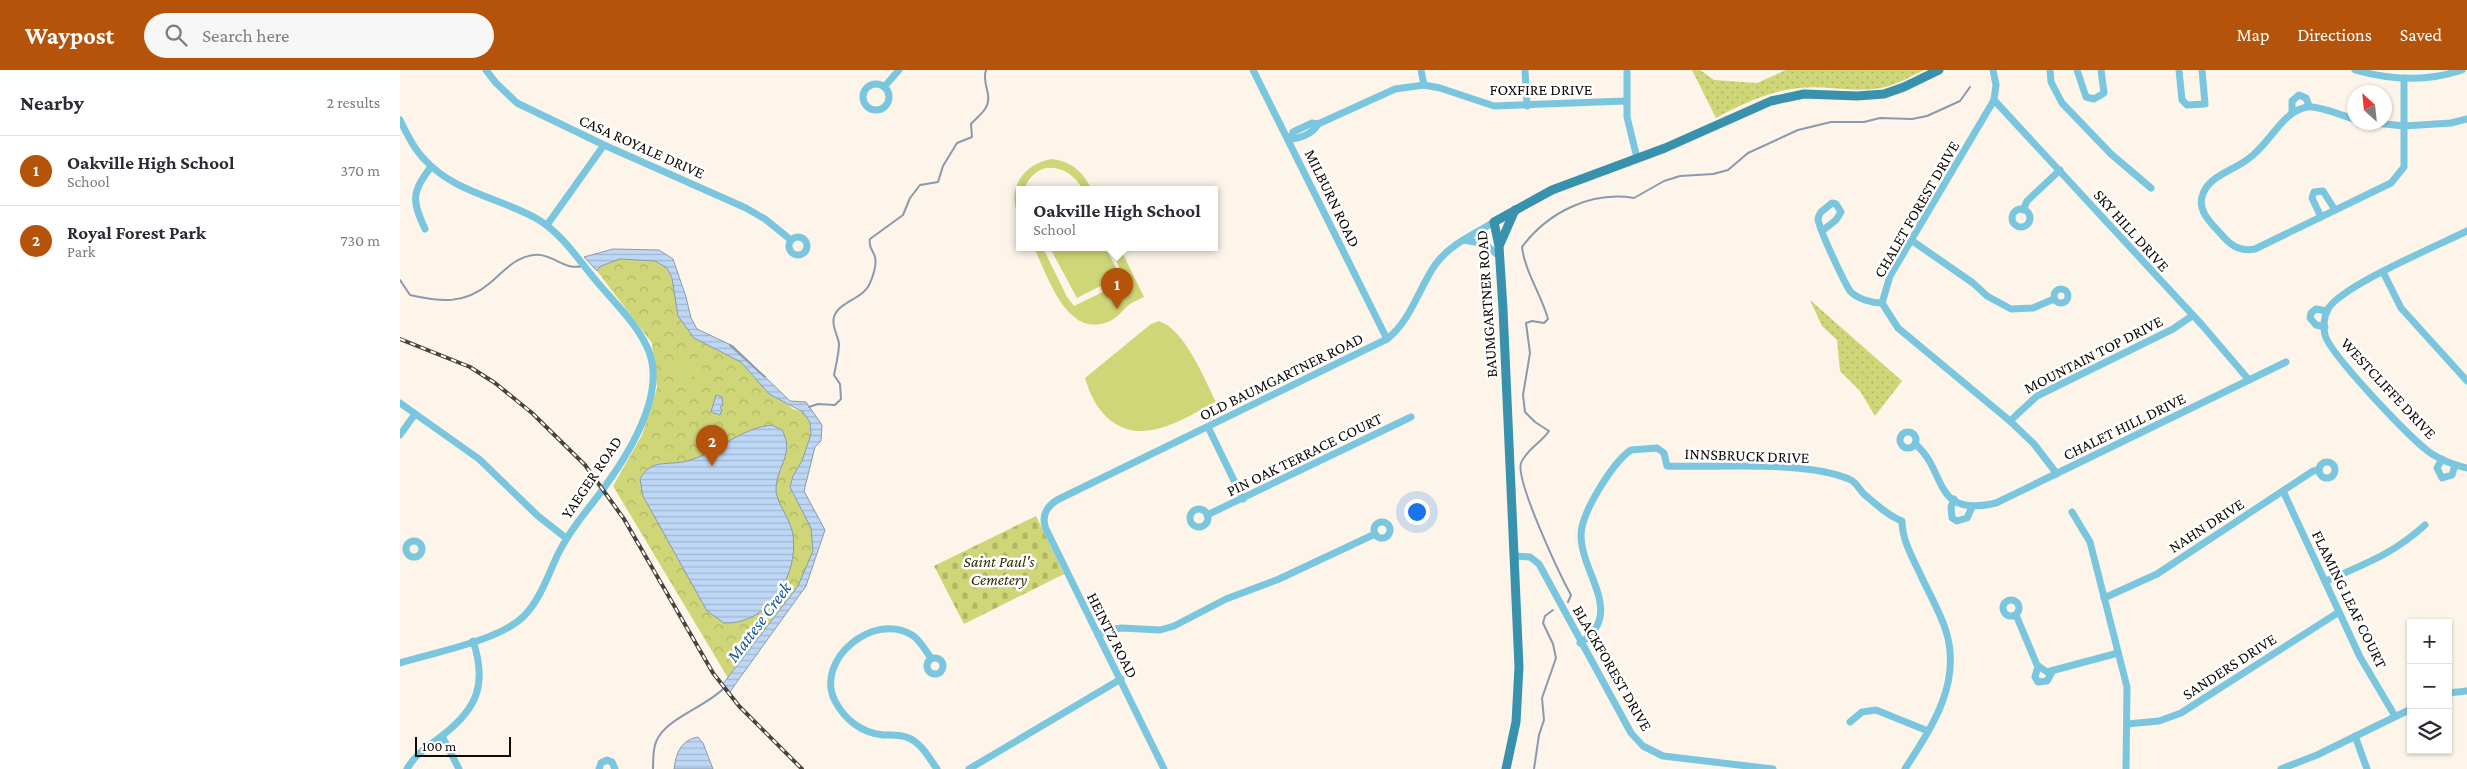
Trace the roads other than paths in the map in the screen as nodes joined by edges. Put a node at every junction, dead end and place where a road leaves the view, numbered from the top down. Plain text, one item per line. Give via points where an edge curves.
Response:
1 (486, 70) edge
2 (899, 70) edge
3 (1253, 70) edge
4 (1421, 70) edge
5 (1525, 70) edge
6 (1627, 70) edge
7 (1939, 70) edge
8 (1993, 70) edge
9 (2050, 70) edge
10 (2077, 70) edge
11 (2100, 70) edge
12 (2179, 70) edge
13 (2202, 70) edge
14 (2355, 70) edge
15 (2462, 70) edge
16 (2404, 78) junction
17 (1424, 86) junction
18 (884, 87) dead end
19 (1994, 100) junction
20 (1626, 101) junction
21 (1527, 106) junction
22 (2309, 106) junction
23 (2292, 113) junction
24 (2347, 117) edge
25 (2467, 119) edge
26 (400, 120) edge
27 (2392, 125) edge
28 (2404, 126) junction
29 (1290, 138) junction
30 (604, 145) junction
31 (1637, 158) junction
32 (431, 167) junction
33 (2060, 170) junction
34 (2151, 188) dead end
35 (1515, 210) junction
36 (2023, 210) dead end
37 (2335, 210) junction
38 (2321, 217) junction
39 (1494, 222) junction
40 (547, 225) junction
41 (425, 229) dead end
42 (1822, 231) dead end
43 (2467, 232) edge
44 (792, 240) dead end
45 (1464, 240) junction
46 (1911, 240) junction
47 (1499, 246) junction
48 (1500, 257) junction
49 (2383, 272) junction
50 (2054, 299) dead end
51 (1882, 303) junction
52 (2327, 311) junction
53 (2192, 316) junction
54 (2325, 327) junction
55 (1387, 339) junction
56 (2286, 362) dead end
57 (2249, 380) junction
58 (2467, 381) edge
59 (400, 404) edge
60 (415, 414) junction
61 (1412, 417) dead end
62 (2010, 421) junction
63 (1208, 427) junction
64 (400, 435) edge
65 (1915, 444) dead end
66 (2442, 459) junction
67 (2456, 465) junction
68 (2467, 468) edge
69 (2320, 470) dead end
70 (2057, 474) junction
71 (2283, 491) junction
72 (1243, 499) junction
73 (1954, 499) junction
74 (1972, 507) junction
75 (1045, 512) joint
76 (2072, 512) dead end
77 (1207, 515) dead end
78 (2425, 525) dead end
79 (1375, 534) dead end
80 (566, 538) junction
81 (400, 540) edge
82 (407, 546) dead end
83 (1514, 556) junction
84 (2326, 581) junction
85 (2104, 598) junction
86 (2339, 612) junction
87 (2016, 615) dead end
88 (1098, 635) junction
89 (473, 641) junction
90 (1580, 643) junction
91 (2118, 653) junction
92 (931, 658) dead end
93 (400, 663) edge
94 (2038, 666) junction
95 (2052, 672) junction
96 (1120, 679) junction
97 (2467, 691) edge
98 (2452, 693) edge
99 (2409, 709) edge
100 (2395, 716) junction
101 (1850, 722) dead end
102 (2127, 724) junction
103 (1928, 731) junction
104 (442, 736) junction
105 (2355, 736) junction
106 (407, 769) edge
107 (459, 769) edge
108 (599, 769) edge
109 (615, 769) edge
110 (937, 769) edge
111 (969, 769) edge
112 (1164, 769) edge
113 (1506, 769) edge
114 (1773, 769) edge
115 (1905, 769) edge
116 (2126, 769) edge
117 (2281, 769) edge
118 (2367, 769) edge

1 - 30 street, CASA ROYALE DRIVE via 517,103
2 - 18 street
3 - 29 street, MILBURN ROAD
4 - 17 street
5 - 21 street
6 - 20 street
7 - 31 main road, BAUMGARTNER ROAD via 1884,94 1804,94 1771,101
8 - 19 street
9 - 34 street via 2051,82 2062,103 2111,154
10 - 11 street via 2086,97 2094,99 2104,93
12 - 13 street via 2182,100 2187,105 2205,104
14 - 16 street
15 - 16 street via 2431,77
16 - 28 street
17 - 21 street, FOXFIRE DRIVE via 1494,106
17 - 29 street, FOXFIRE DRIVE via 1395,89 1318,124 1315,130 1295,140
19 - 33 street, SKY HILL DRIVE
19 - 46 street, CHALET FOREST DRIVE
20 - 21 street, FOXFIRE DRIVE
20 - 31 street
22 - 23 street
22 - 23 street via 2306,98 2299,95 2292,101
22 - 24 street
23 - 38 street via 2253,155 2210,182 2203,193 2202,208 2223,236 2245,251
25 - 28 street
26 - 32 street, YAEGER ROAD via 416,149
27 - 28 street
28 - 37 street via 2404,167 2400,174 2385,186
29 - 55 street, MILBURN ROAD
30 - 40 street
30 - 44 street, CASA ROYALE DRIVE via 746,208
31 - 35 main road, BAUMGARTNER ROAD via 1569,183
32 - 40 street, YAEGER ROAD via 462,187
32 - 41 street via 415,200
33 - 36 street via 2027,201
33 - 53 street, SKY HILL DRIVE
35 - 39 main road, BAUMGARTNER ROAD
35 - 47 main road
37 - 38 street
37 - 38 street via 2323,191 2314,192 2312,198
39 - 45 street, OLD BAUMGARTNER ROAD
39 - 47 main road, BAUMGARTNER ROAD
40 - 80 street, YAEGER ROAD via 642,338 652,361 652,391 643,418 621,462
42 - 51 street via 1850,291 1873,303
43 - 49 street, WESTCLIFFE DRIVE
45 - 48 street via 1486,244
45 - 55 street, OLD BAUMGARTNER ROAD via 1436,265 1402,326
46 - 50 street via 2011,309 2033,308
46 - 51 street, CHALET FOREST DRIVE via 1890,276
47 - 48 main road, BAUMGARTNER ROAD
48 - 83 main road, BAUMGARTNER ROAD
49 - 52 street, WESTCLIFFE DRIVE via 2348,289
49 - 58 street via 2401,308
51 - 62 street, CHALET FOREST DRIVE via 1898,328
52 - 54 street, WESTCLIFFE DRIVE
52 - 54 street, WESTCLIFFE DRIVE via 2316,309 2310,313 2316,325
53 - 57 street, SKY HILL DRIVE
53 - 62 street, MOUNTAIN TOP DRIVE via 2173,329 2037,396
54 - 66 street, WESTCLIFFE DRIVE via 2325,335 2346,366 2415,440
55 - 63 street, OLD BAUMGARTNER ROAD
56 - 57 street, CHALET HILL DRIVE
57 - 70 street, CHALET HILL DRIVE
59 - 60 street
60 - 64 street
60 - 80 street via 479,459 538,516
61 - 72 street, PIN OAK TERRACE COURT
62 - 70 street, CHALET FOREST DRIVE via 2034,444
63 - 72 street
63 - 75 street, OLD BAUMGARTNER ROAD via 1057,500
65 - 73 street via 1922,449 1942,489
66 - 67 street, WESTCLIFFE DRIVE
66 - 67 street, WESTCLIFFE DRIVE via 2437,468 2442,478 2452,475
67 - 68 street, WESTCLIFFE DRIVE
69 - 71 street, NAHN DRIVE via 2313,471
70 - 74 street, CHALET HILL DRIVE via 1996,503
71 - 84 street, FLAMING LEAF COURT
71 - 85 street, NAHN DRIVE via 2157,574
72 - 77 street, PIN OAK TERRACE COURT
73 - 74 street
73 - 74 street, CHALET HILL DRIVE via 1952,518 1957,521 1967,518
75 - 88 street, HEINTZ ROAD via 1046,529
76 - 85 street via 2090,542
78 - 84 street via 2405,544
79 - 88 street via 1280,579 1226,599 1174,626 1160,630 1122,628
80 - 89 street, YAEGER ROAD via 528,612 508,628
81 - 82 street
83 - 90 street, BLACKFOREST DRIVE via 1524,555 1535,560
83 - 113 main road, BAUMGARTNER ROAD via 1518,706
84 - 86 street, FLAMING LEAF COURT
85 - 91 street
86 - 100 street, FLAMING LEAF COURT via 2360,657
86 - 102 street, SANDERS DRIVE via 2181,713 2159,721
87 - 94 street
88 - 96 street, HEINTZ ROAD
89 - 93 street, YAEGER ROAD
89 - 104 street via 480,670 476,700 461,721
90 - 103 street, INNSBRUCK DRIVE via 1598,627 1602,612 1582,545 1582,527 1586,512 1617,464 1631,450 1658,448 1664,453 1667,466 1789,468 1836,474 1854,481 1865,495 1891,516 1902,520 1907,544 1946,630 1951,658 1949,678 1945,699
90 - 114 street, BLACKFOREST DRIVE via 1631,733 1643,746 1663,756
91 - 95 street
91 - 102 street via 2127,687
92 - 110 street via 918,640 906,632 891,627 877,630 841,654 833,665 830,686 836,704 849,720 867,732 908,738 918,744
94 - 95 street
94 - 95 street via 2035,677 2038,682 2048,681
96 - 111 street
96 - 112 street, HEINTZ ROAD
97 - 98 street
99 - 100 street
100 - 105 street
101 - 103 street via 1862,712 1876,710
102 - 116 street
103 - 115 street
104 - 106 street via 418,753
104 - 107 street
105 - 117 street
105 - 118 street
108 - 109 street via 607,760

